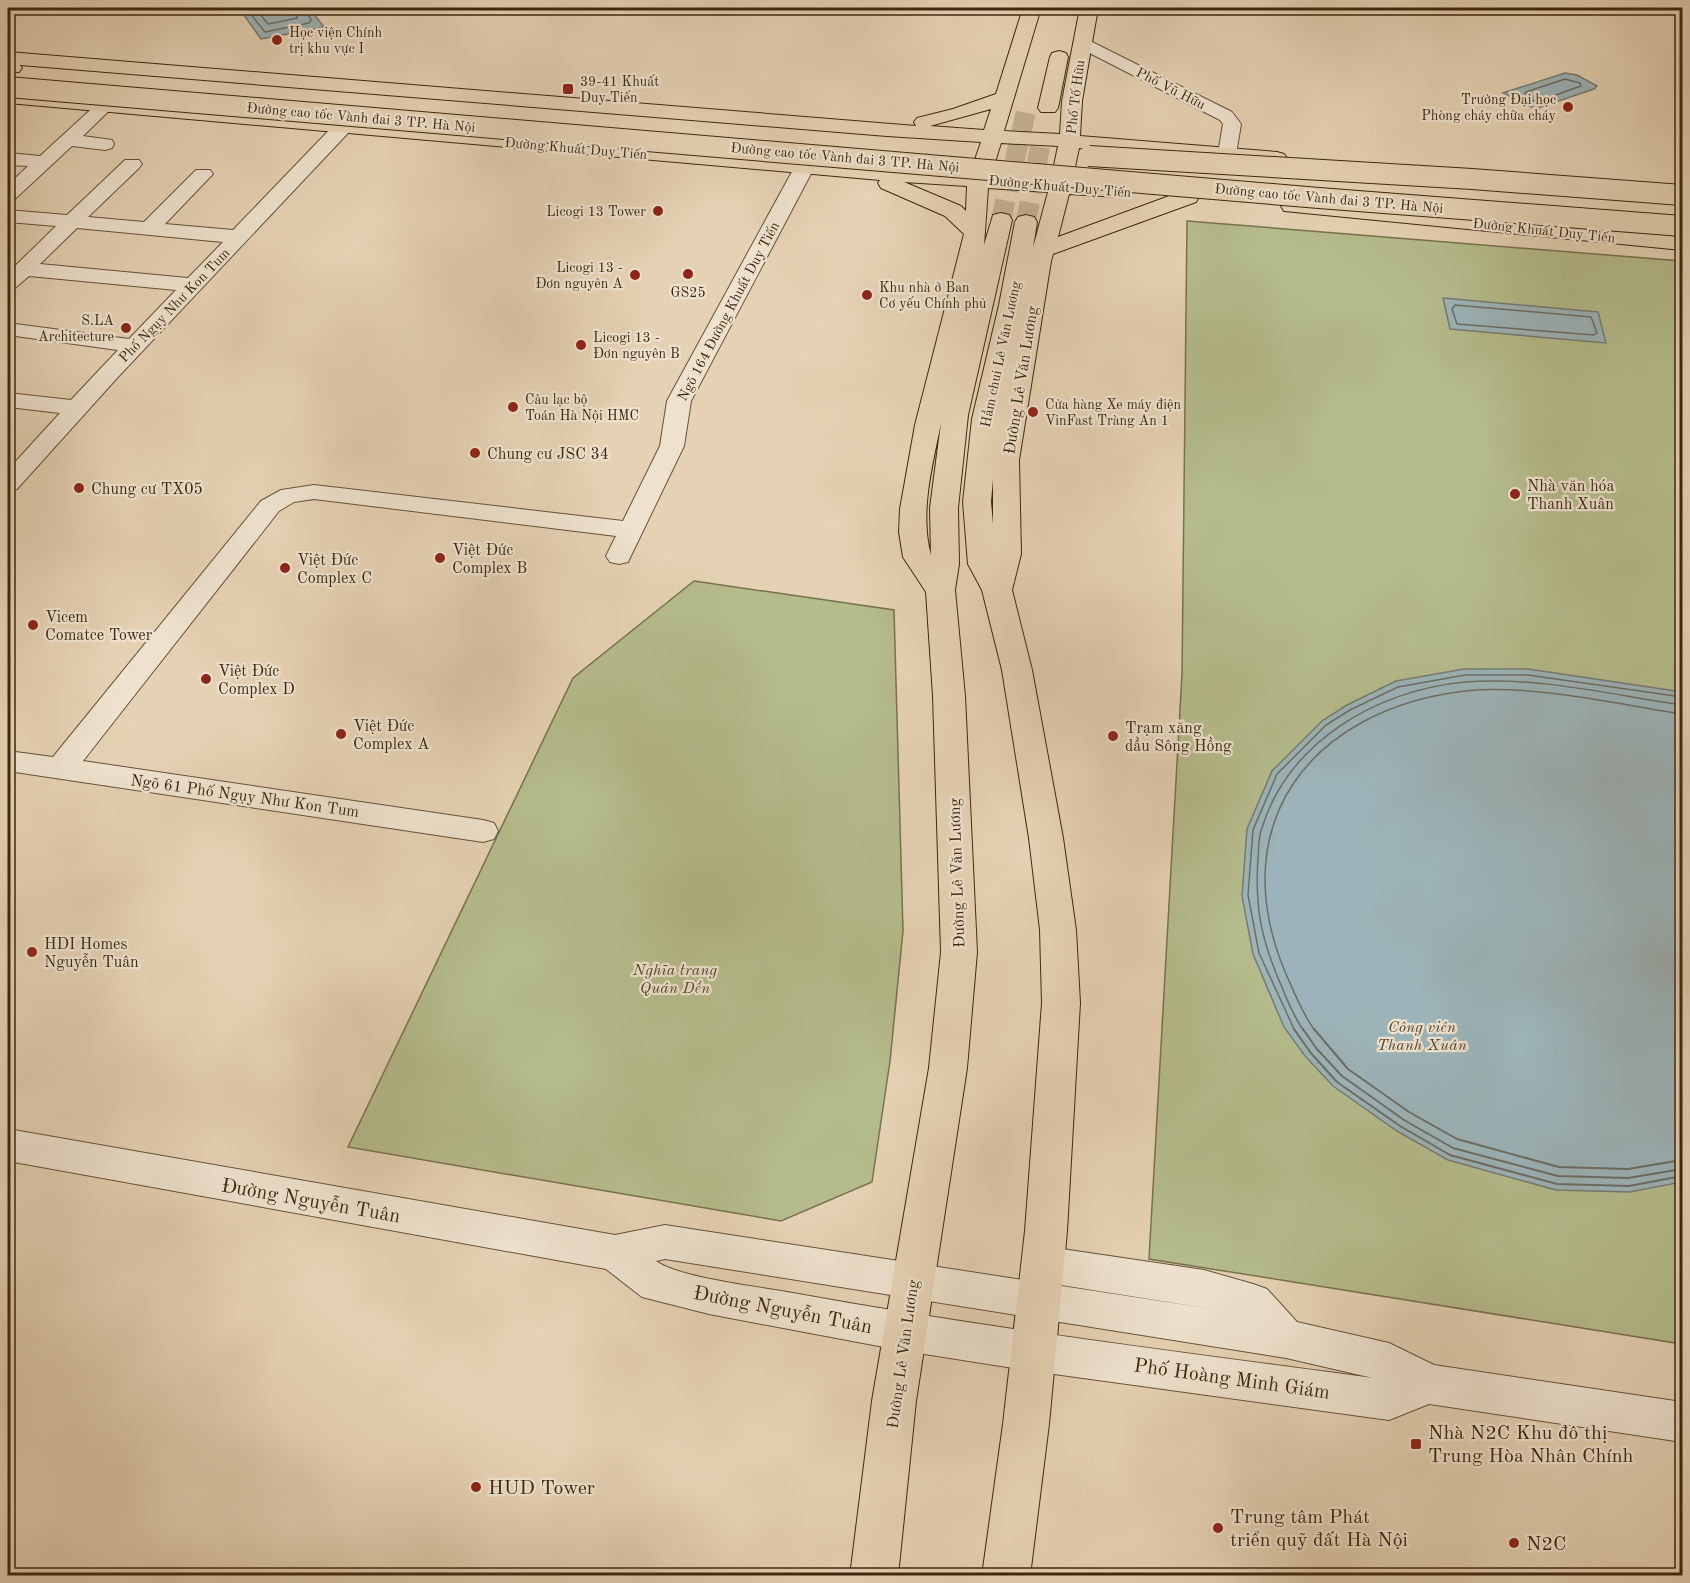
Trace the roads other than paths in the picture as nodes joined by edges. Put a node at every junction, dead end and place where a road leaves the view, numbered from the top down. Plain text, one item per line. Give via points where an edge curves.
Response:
1 (1034, 8) edge
2 (1089, 8) edge
3 (1045, 30) dead end
4 (1072, 41) junction
5 (8, 58) edge
6 (41, 62) junction
7 (8, 67) edge
8 (8, 88) edge
9 (8, 97) edge
10 (1001, 105) junction
11 (105, 106) junction
12 (586, 106) junction
13 (642, 109) junction
14 (1032, 113) junction
15 (1082, 126) junction
16 (342, 128) junction
17 (887, 130) junction
18 (991, 136) junction
19 (69, 140) junction
20 (105, 144) dead end
21 (554, 147) junction
22 (1167, 149) junction
23 (612, 151) junction
24 (1227, 154) junction
25 (8, 159) edge
26 (45, 162) junction
27 (132, 164) dead end
28 (804, 168) junction
29 (857, 171) junction
30 (1429, 171) junction
31 (203, 174) dead end
32 (979, 180) junction
33 (1060, 186) junction
34 (1683, 189) edge
35 (8, 195) edge
36 (1683, 195) edge
37 (1188, 197) junction
38 (1319, 198) junction
39 (1683, 203) edge
40 (976, 206) junction
41 (1054, 214) junction
42 (8, 216) edge
43 (1441, 219) junction
44 (70, 222) junction
45 (1683, 226) edge
46 (149, 229) junction
47 (975, 232) junction
48 (1683, 234) edge
49 (238, 237) junction
50 (1683, 243) edge
51 (1043, 250) junction
52 (24, 269) junction
53 (8, 284) edge
54 (193, 285) junction
55 (8, 329) edge
56 (135, 346) junction
57 (8, 400) edge
58 (76, 408) junction
59 (8, 484) edge
60 (631, 531) junction
61 (619, 556) dead end
62 (940, 590) junction
63 (997, 590) junction
64 (8, 761) edge
65 (60, 768) junction
66 (483, 831) dead end
67 (8, 1145) edge
68 (615, 1253) junction
69 (832, 1268) junction
70 (912, 1282) junction
71 (1040, 1283) junction
72 (1094, 1310) junction
73 (822, 1317) junction
74 (905, 1332) junction
75 (1286, 1339) junction
76 (1032, 1352) junction
77 (1090, 1359) junction
78 (1429, 1384) junction
79 (1683, 1422) edge
80 (874, 1575) edge
81 (1006, 1575) edge

1 - 3 main road
1 - 10 main road
2 - 4 main road, Phố Tố Hữu
4 - 14 main road
4 - 15 main road, Phố Tố Hữu
4 - 24 street, Phố Vũ Hữu via 1226,116 1232,124
5 - 6 main road
6 - 8 main road
6 - 12 main road
7 - 15 main road, Đường cao tốc Vành đai 3 TP. Hà Nội
8 - 38 main road, Đường cao tốc Vành đai 3 TP. Hà Nội, bridge
9 - 11 main road, Đường Khuất Duy Tiến
10 - 14 main road
10 - 17 main road
10 - 18 main road
11 - 16 main road, Đường Khuất Duy Tiến
11 - 19 street
12 - 13 main road
12 - 21 main road via 591,114 587,130
13 - 17 main road
13 - 23 main road via 611,131
14 - 15 main road
15 - 18 main road
15 - 22 main road
15 - 22 main road
15 - 33 main road, Phố Tố Hữu
15 - 36 main road, bridge via 1472,179
15 - 39 main road, Đường cao tốc Vành đai 3 TP. Hà Nội, bridge
16 - 21 main road, Đường Khuất Duy Tiến
16 - 49 street, Phố Ngụy Như Kon Tum
17 - 18 main road
18 - 32 main road
19 - 20 street
19 - 26 street
21 - 23 main road, Đường Khuất Duy Tiến
22 - 24 main road
23 - 28 main road, Đường Khuất Duy Tiến
24 - 30 main road
25 - 26 street
26 - 35 street
27 - 44 street
28 - 29 main road, Đường Khuất Duy Tiến
28 - 60 street, Ngõ 164 Đường Khuất Duy Tiến via 679,401 672,446
29 - 32 main road, Đường Khuất Duy Tiến
29 - 47 main road via 954,211
30 - 34 main road
30 - 43 main road
31 - 46 street
32 - 33 main road, Đường Khuất Duy Tiến
32 - 40 main road
33 - 37 main road, Đường Khuất Duy Tiến
33 - 41 main road, Đường Lê Văn Lương
37 - 43 main road, Đường Khuất Duy Tiến
37 - 51 main road
38 - 45 main road, Đường cao tốc Vành đai 3 TP. Hà Nội, bridge
38 - 48 main road, bridge
40 - 41 main road
40 - 47 main road
41 - 51 main road, Đường Lê Văn Lương
42 - 44 street
43 - 50 main road, Đường Khuất Duy Tiến
44 - 46 street
44 - 52 street
46 - 49 street
47 - 62 main road via 929,414 917,479 913,541 917,560
49 - 54 street, Phố Ngụy Như Kon Tum
51 - 63 main road, Đường Lê Văn Lương via 1006,460 1007,554
52 - 53 street
52 - 54 street
54 - 56 street, Phố Ngụy Như Kon Tum
55 - 56 street
56 - 58 street, Phố Ngụy Như Kon Tum
57 - 58 street
58 - 59 street, Phố Ngụy Như Kon Tum
60 - 61 street, Ngõ 164 Đường Khuất Duy Tiến
60 - 65 street via 314,492 287,495 270,506
62 - 63 main road, Hầm chui Lê Văn Lương via 945,564 944,508 955,415 1013,221 1011,305 985,419 977,502 982,564
62 - 70 main road, Đường Lê Văn Lương via 949,696 959,952 948,1068
63 - 71 main road via 1017,670 1058,930 1061,1003
64 - 65 street, Ngõ 61 Phố Ngụy Như Kon Tum
65 - 66 street, Ngõ 61 Phố Ngụy Như Kon Tum
67 - 68 street, Đường Nguyễn Tuân
68 - 69 street, Đường Nguyễn Tuân via 665,1242
68 - 73 street, Đường Nguyễn Tuân via 656,1284
69 - 70 street, Đường Nguyễn Tuân
69 - 73 street
70 - 71 street, Đường Nguyễn Tuân
70 - 74 main road, Đường Lê Văn Lương
71 - 72 street
71 - 75 street via 1204,1288 1252,1302
71 - 76 main road
72 - 75 street
72 - 77 street
73 - 74 street, Đường Nguyễn Tuân
74 - 76 street, Đường Nguyễn Tuân
74 - 80 main road, Đường Lê Văn Lương
75 - 78 street via 1389,1362
76 - 77 street, Phố Hoàng Minh Giám
76 - 81 main road
77 - 78 street, Phố Hoàng Minh Giám via 1389,1400
78 - 79 street

